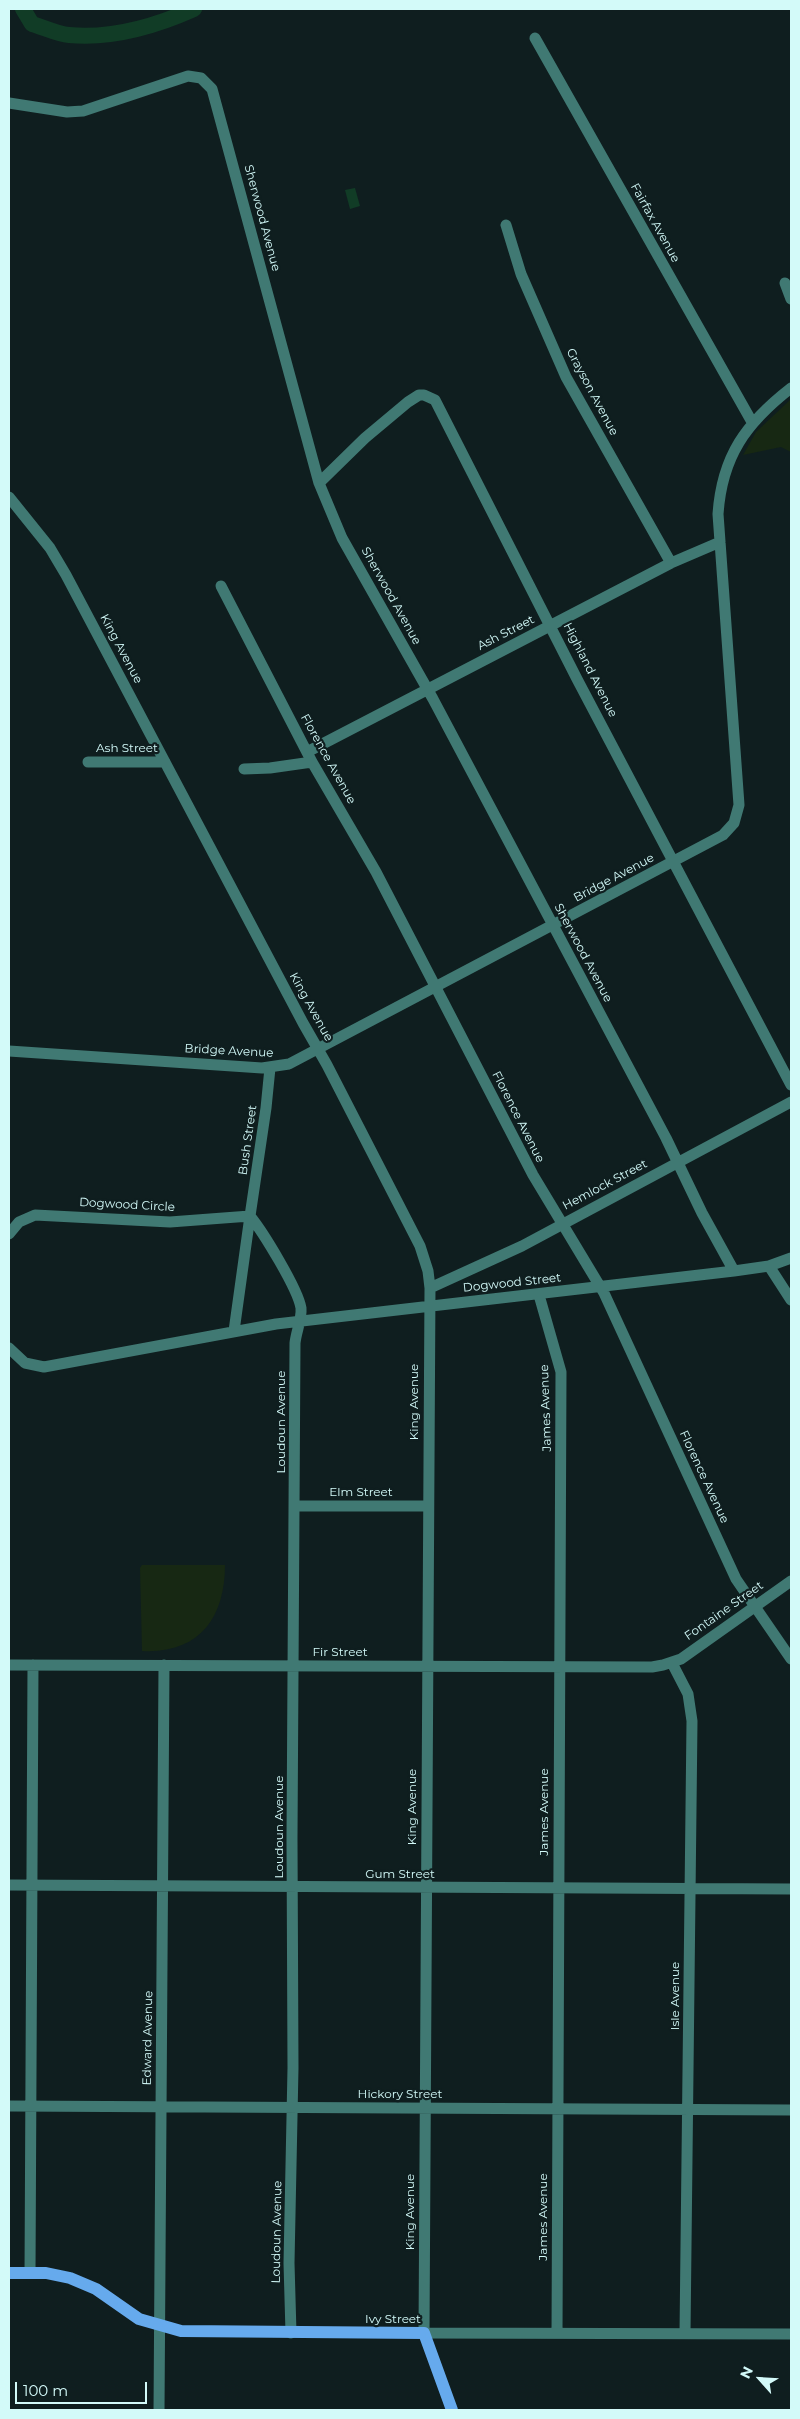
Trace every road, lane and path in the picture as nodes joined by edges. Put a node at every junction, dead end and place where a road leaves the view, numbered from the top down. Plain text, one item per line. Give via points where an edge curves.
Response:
1 (535, 38) dead end
2 (9, 103) edge
3 (506, 225) dead end
4 (785, 283) dead end
5 (791, 299) edge
6 (791, 388) edge
7 (752, 422) junction
8 (319, 483) junction
9 (9, 497) edge
10 (720, 542) junction
11 (671, 564) junction
12 (221, 586) dead end
13 (551, 626) junction
14 (428, 690) junction
15 (310, 757) junction
16 (88, 762) dead end
17 (165, 762) junction
18 (244, 769) dead end
19 (674, 862) junction
20 (553, 926) junction
21 (436, 988) junction
22 (318, 1050) junction
23 (9, 1051) edge
24 (270, 1068) junction
25 (791, 1086) edge
26 (791, 1102) edge
27 (678, 1163) junction
28 (250, 1216) junction
29 (562, 1224) junction
30 (9, 1234) edge
31 (791, 1258) edge
32 (769, 1266) junction
33 (734, 1272) junction
34 (599, 1287) junction
35 (430, 1288) junction
36 (539, 1295) junction
37 (791, 1300) edge
38 (430, 1306) junction
39 (299, 1322) junction
40 (234, 1330) junction
41 (9, 1348) edge
42 (295, 1506) junction
43 (428, 1506) junction
44 (791, 1581) edge
45 (754, 1607) junction
46 (791, 1659) edge
47 (672, 1663) junction
48 (9, 1665) edge
49 (33, 1665) junction
50 (164, 1665) junction
51 (294, 1666) junction
52 (427, 1666) junction
53 (560, 1667) junction
54 (9, 1885) edge
55 (31, 1886) junction
56 (163, 1887) junction
57 (293, 1887) junction
58 (425, 1888) junction
59 (558, 1889) junction
60 (690, 1889) junction
61 (791, 1889) edge
62 (9, 2106) edge
63 (30, 2106) junction
64 (161, 2107) junction
65 (293, 2107) junction
66 (424, 2108) junction
67 (557, 2110) junction
68 (688, 2110) junction
69 (791, 2110) edge
70 (9, 2273) edge
71 (30, 2273) junction
72 (159, 2326) junction
73 (424, 2332) junction
74 (292, 2333) junction
75 (557, 2333) junction
76 (685, 2333) junction
77 (791, 2334) edge
78 (159, 2410) edge
79 (452, 2410) edge

1 - 7 street, Fairfax Avenue
2 - 8 street, Sherwood Avenue via 67,112 83,111 179,78 196,77 207,83 217,103
3 - 11 street, Grayson Avenue via 521,274 566,377
4 - 5 street
6 - 7 street, Bridge Avenue
7 - 10 street, Bridge Avenue via 735,448 722,480 718,514
8 - 13 street, Highland Avenue via 401,407 419,395 430,396 449,424
8 - 14 street, Sherwood Avenue via 342,538
9 - 17 street, King Avenue via 41,536 66,575
10 - 11 street, Ash Street
10 - 19 street, Bridge Avenue via 738,805 734,823 723,835
11 - 13 street, Ash Street
12 - 15 street, Florence Avenue
13 - 14 street, Ash Street
13 - 19 street, Highland Avenue
14 - 15 street, Ash Street
14 - 20 street, Sherwood Avenue
15 - 18 street, Ash Street via 270,768
15 - 21 street, Florence Avenue via 376,872
16 - 17 street, Ash Street
17 - 22 street, King Avenue
19 - 20 street, Bridge Avenue
19 - 25 street, Highland Avenue
20 - 21 street, Bridge Avenue
20 - 27 street, Sherwood Avenue
21 - 22 street, Bridge Avenue
21 - 29 street, Florence Avenue via 533,1175
22 - 24 street, Bridge Avenue via 289,1064
22 - 35 street, King Avenue via 420,1246
23 - 24 street, Bridge Avenue
24 - 28 street, Bush Street
26 - 27 street, Hemlock Street
27 - 29 street, Hemlock Street
27 - 33 street, Sherwood Avenue
28 - 30 street, Dogwood Circle via 170,1222 35,1215 19,1222
28 - 39 street via 298,1297
28 - 40 street, Bush Street
29 - 34 street, Florence Avenue
29 - 35 street, Hemlock Street
31 - 32 street, Dogwood Street
32 - 33 street, Dogwood Street
32 - 37 street
33 - 34 street, Dogwood Street
34 - 36 street, Dogwood Street
34 - 45 street, Florence Avenue via 736,1579
35 - 38 street, King Avenue
36 - 38 street, Dogwood Street
36 - 53 street, James Avenue via 561,1372
38 - 39 street, Dogwood Street
38 - 43 street, King Avenue
39 - 40 street, Dogwood Street
39 - 42 street, Loudoun Avenue via 295,1342
40 - 41 street via 44,1366 25,1363
42 - 43 street, Elm Street
42 - 51 street, Loudoun Avenue
43 - 52 street, King Avenue
44 - 45 street, Fontaine Street
45 - 46 street, Florence Avenue
45 - 47 street, Fontaine Street
47 - 53 street, Fir Street via 652,1667
47 - 60 street, Isle Avenue via 684,1683 691,1706
48 - 49 street, Fir Street
49 - 50 street, Fir Street
49 - 55 street
50 - 51 street, Fir Street
50 - 56 street, Edward Avenue
51 - 52 street, Fir Street
51 - 57 street, Loudoun Avenue
52 - 53 street, Fir Street
52 - 58 street, King Avenue
53 - 59 street, James Avenue
54 - 55 street, Gum Street
55 - 56 street, Gum Street
55 - 63 street
56 - 57 street, Gum Street
56 - 64 street, Edward Avenue
57 - 58 street, Gum Street
57 - 65 street, Loudoun Avenue
58 - 59 street, Gum Street
58 - 66 street, King Avenue
59 - 60 street, Gum Street
59 - 67 street, James Avenue
60 - 61 street, Gum Street
60 - 68 street, Isle Avenue
62 - 63 street, Hickory Street
63 - 64 street, Hickory Street
63 - 71 street
64 - 65 street, Hickory Street
64 - 72 street, Edward Avenue
65 - 66 street, Hickory Street
65 - 74 street, Loudoun Avenue via 289,2263
66 - 67 street, Hickory Street
66 - 73 street, King Avenue
67 - 68 street, Hickory Street
67 - 75 street, James Avenue
68 - 69 street, Hickory Street
68 - 76 street, Isle Avenue
70 - 71 main road, Ivy Street
71 - 72 main road, Ivy Street via 58,2275 81,2282 131,2315
72 - 74 main road, Ivy Street via 187,2332
72 - 78 street, Edward Avenue
73 - 74 main road, Ivy Street
73 - 75 street, Ivy Street
73 - 79 main road, King Avenue
75 - 76 street, Ivy Street
76 - 77 street, Ivy Street

